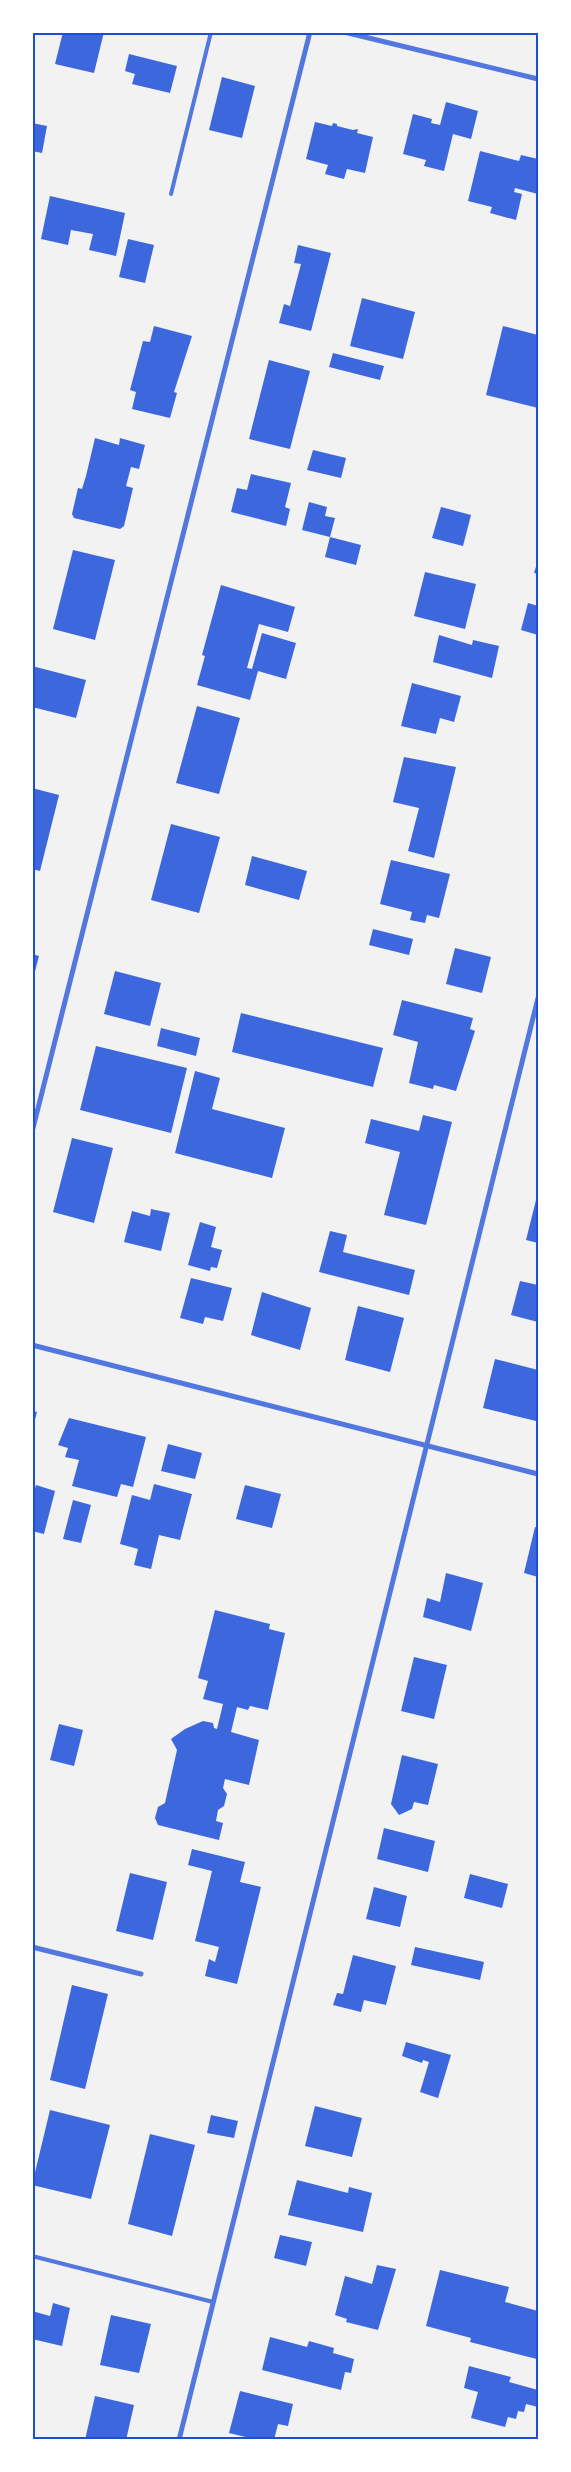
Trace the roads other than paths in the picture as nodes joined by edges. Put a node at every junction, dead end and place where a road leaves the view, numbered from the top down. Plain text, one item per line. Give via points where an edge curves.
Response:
1 (210, 32) edge
2 (310, 32) edge
3 (344, 32) edge
4 (538, 79) edge
5 (171, 194) dead end
6 (538, 998) edge
7 (32, 1132) edge
8 (32, 1345) edge
9 (427, 1447) junction
10 (538, 1474) edge
11 (32, 1947) edge
12 (141, 1974) dead end
13 (32, 2256) edge
14 (213, 2302) junction
15 (179, 2440) edge

1 - 5 lane
2 - 7 street
3 - 4 street
6 - 9 street
8 - 9 street
9 - 10 street
9 - 14 street
11 - 12 street
13 - 14 lane
14 - 15 street

